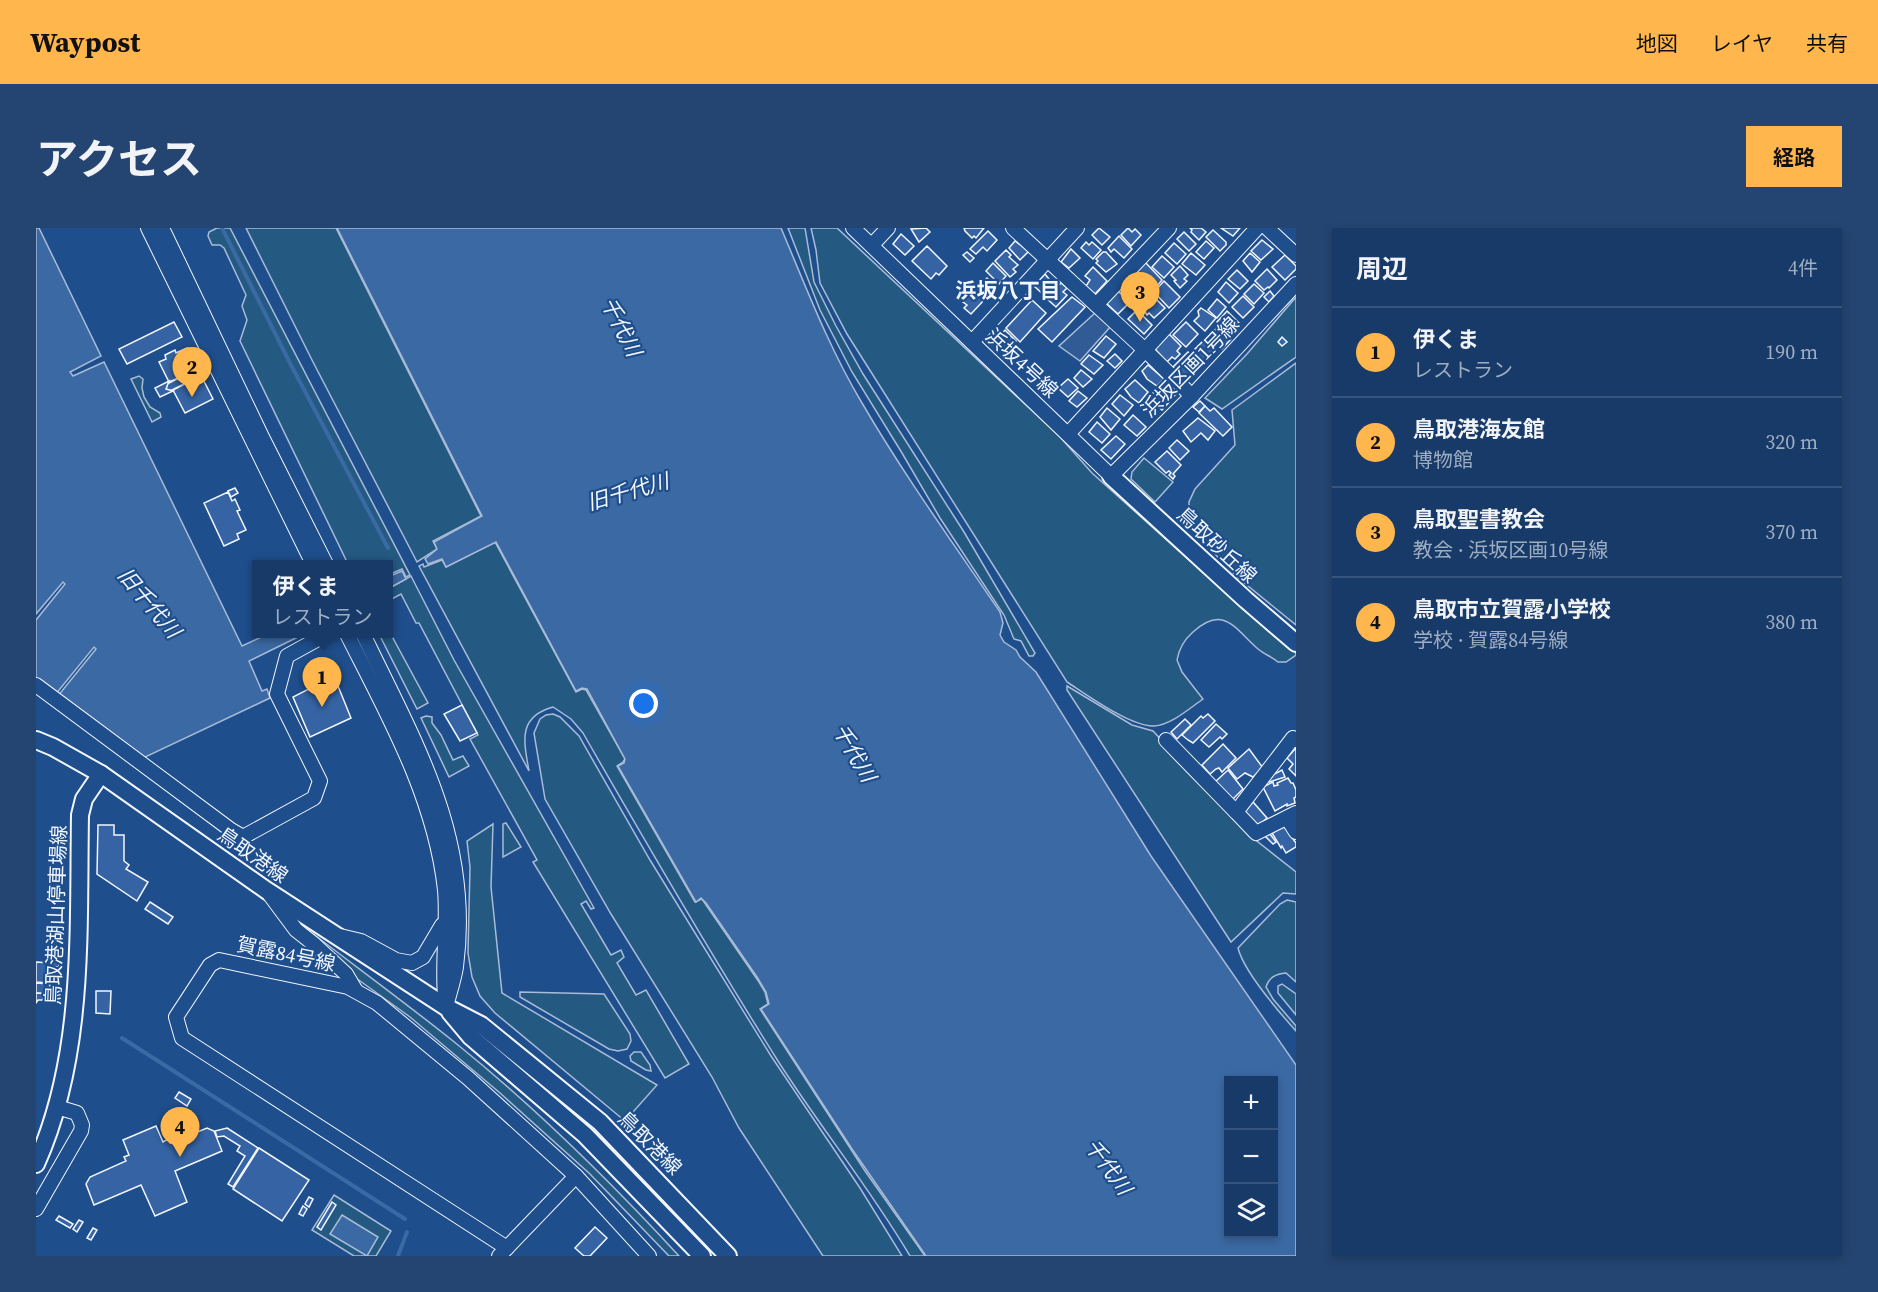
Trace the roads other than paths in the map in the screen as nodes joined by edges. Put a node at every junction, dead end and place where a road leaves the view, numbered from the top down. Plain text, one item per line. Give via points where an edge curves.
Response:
1 (148, 228) edge
2 (162, 228) edge
3 (853, 228) edge
4 (888, 228) edge
5 (1013, 228) edge
6 (1077, 228) edge
7 (1169, 228) edge
8 (1257, 228) edge
9 (1267, 228) edge
10 (872, 245) junction
11 (1296, 255) edge
12 (1047, 259) junction
13 (1296, 284) edge
14 (1096, 305) junction
15 (972, 342) junction
16 (1146, 351) junction
17 (1192, 396) junction
18 (1069, 434) junction
19 (1111, 476) junction
20 (311, 560) edge
21 (324, 560) edge
22 (318, 638) edge
23 (350, 638) edge
24 (365, 638) edge
25 (1296, 643) edge
26 (36, 685) edge
27 (36, 740) edge
28 (1166, 740) dead end
29 (1296, 740) edge
30 (100, 774) junction
31 (1236, 812) junction
32 (1291, 815) edge
33 (1296, 832) edge
34 (266, 890) junction
35 (445, 918) junction
36 (338, 936) junction
37 (356, 991) junction
38 (446, 1007) junction
39 (57, 1107) junction
40 (36, 1164) edge
41 (576, 1176) junction
42 (36, 1209) edge
43 (503, 1252) edge
44 (649, 1256) edge
45 (702, 1256) edge
46 (728, 1256) edge

1 - 20 street
2 - 21 street
3 - 10 street, 浜坂4号線
4 - 10 street
5 - 12 street
6 - 12 street
7 - 14 street
8 - 16 street
9 - 11 street
10 - 15 street, 浜坂4号線
12 - 14 street
12 - 15 street
13 - 17 street, 浜坂区画1号線
14 - 16 street
15 - 18 street, 浜坂4号線
16 - 17 street
16 - 18 street
17 - 19 street, 浜坂区画1号線
18 - 19 street, 浜坂4号線
19 - 25 main road, 鳥取砂丘線
22 - 26 street via 287,656 278,693 320,781 314,798 243,837
23 - 35 street via 424,797 445,890
24 - 38 street via 432,783 452,846 458,885 458,944
27 - 30 main road, 鳥取港線
28 - 31 street
29 - 31 street via 1293,738
30 - 34 main road, 鳥取港線
30 - 39 main road, 鳥取港湖山停車場線 via 84,799 80,815 76,1002
31 - 32 street via 1256,833
32 - 33 street
34 - 36 main road, 鳥取港線
34 - 37 street via 296,930 346,974
35 - 36 street via 423,957 412,963 396,960 362,941
35 - 38 street
36 - 38 main road, 鳥取港線
37 - 41 street, 賀露84号線 via 377,1003 468,1078
37 - 43 street, 賀露84号線 via 219,960 210,965 176,1017 182,1038
38 - 45 main road, 鳥取港線 via 471,1036 585,1135
38 - 46 main road, 鳥取港線 via 482,1025 600,1122
39 - 40 main road, 鳥取港湖山停車場線
39 - 42 street via 76,1113 81,1131
41 - 43 street
41 - 44 street, 賀露84号線

